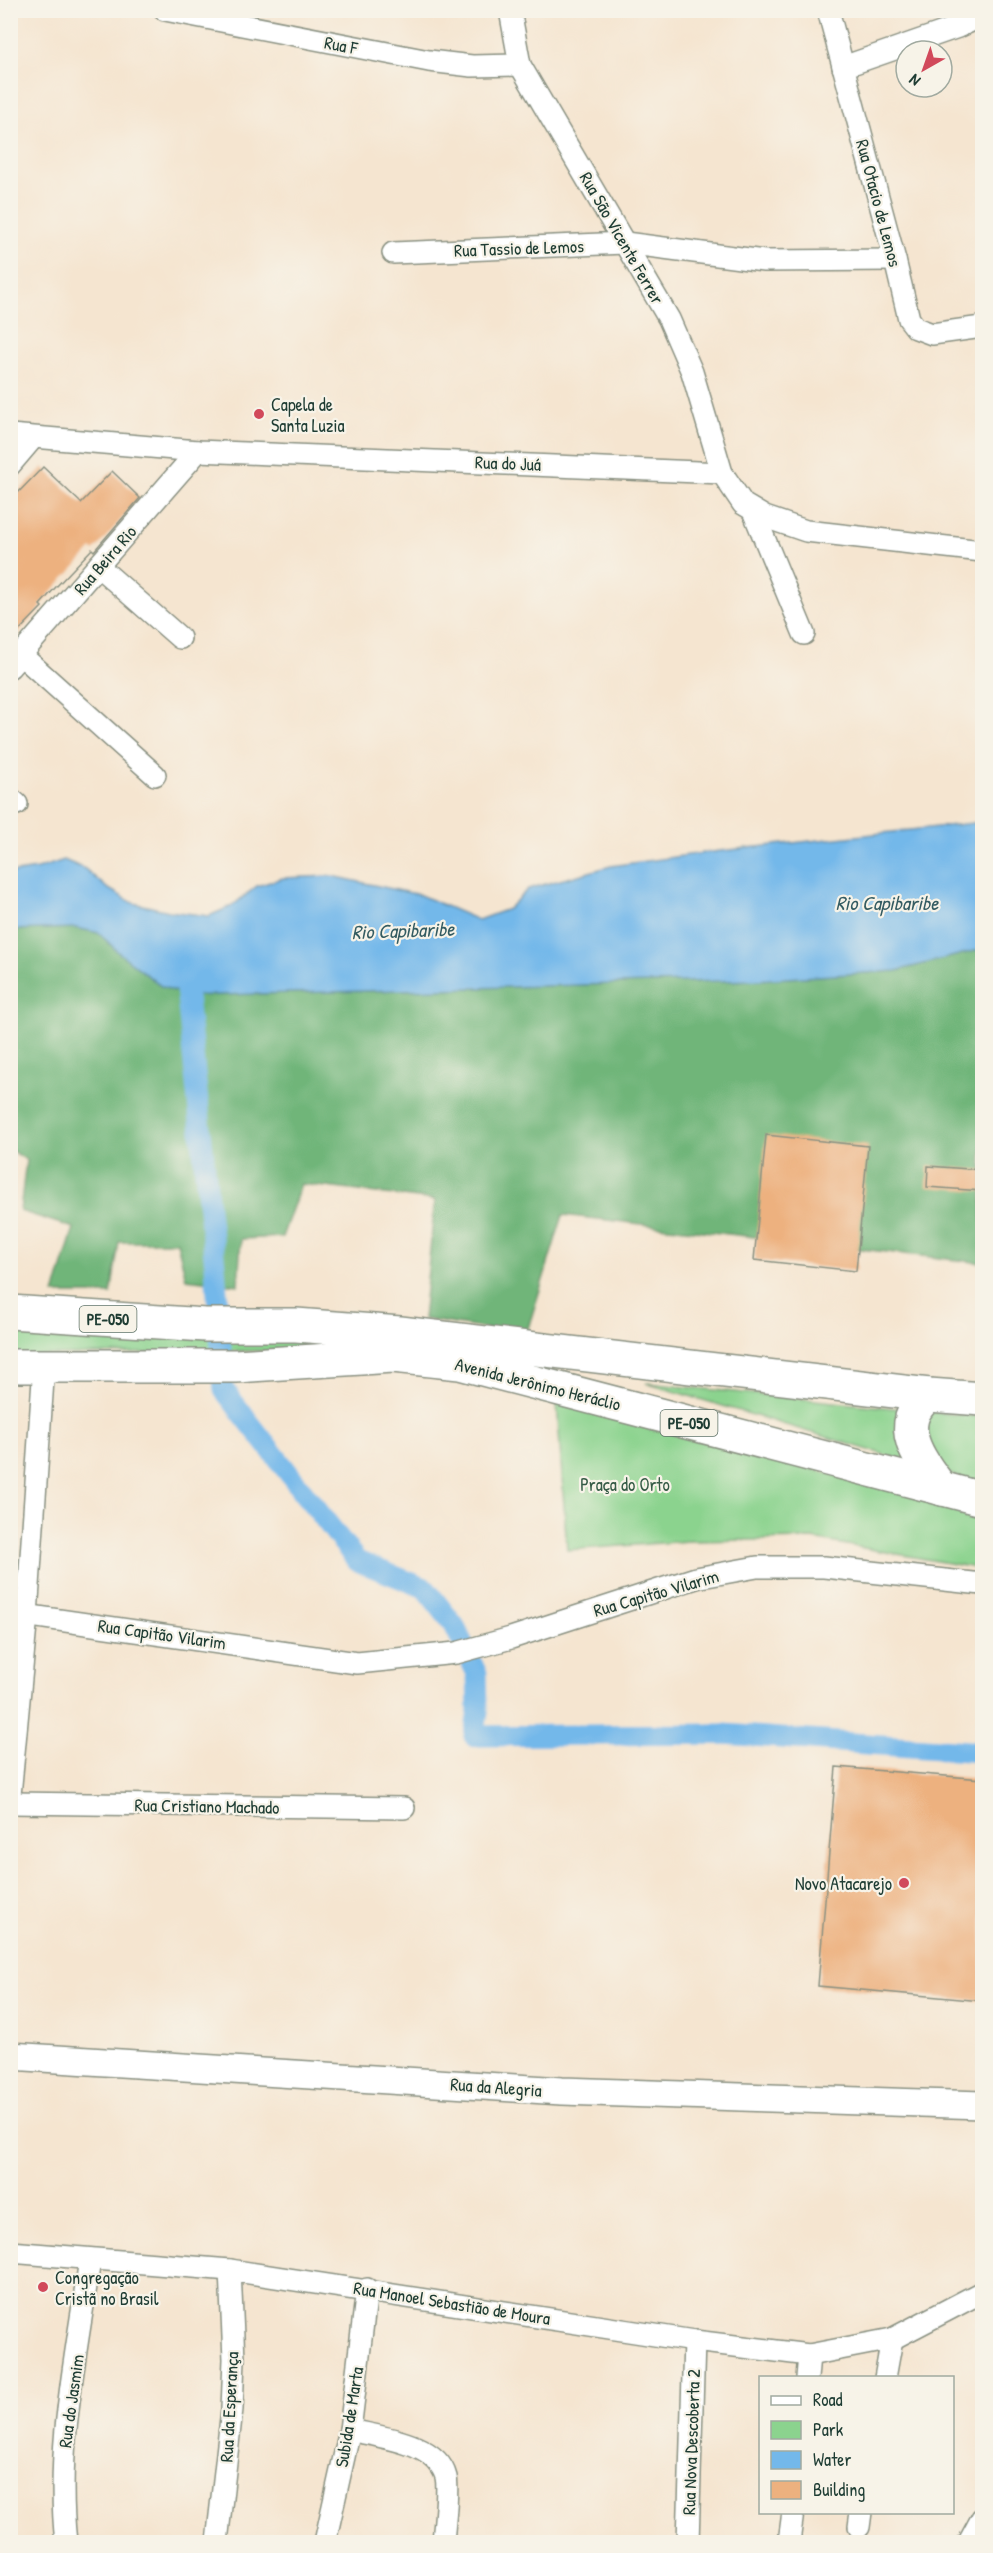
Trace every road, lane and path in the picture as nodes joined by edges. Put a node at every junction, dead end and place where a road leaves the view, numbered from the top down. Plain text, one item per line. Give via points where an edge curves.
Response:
1 (165, 10) edge
2 (510, 10) edge
3 (828, 10) edge
4 (982, 16) edge
5 (520, 65) junction
6 (843, 67) junction
7 (625, 243) junction
8 (393, 253) dead end
9 (895, 260) junction
10 (982, 327) edge
11 (10, 435) edge
12 (33, 438) junction
13 (198, 451) junction
14 (10, 465) edge
15 (722, 473) junction
16 (753, 511) junction
17 (982, 551) edge
18 (99, 567) junction
19 (804, 634) dead end
20 (180, 638) dead end
21 (16, 661) edge
22 (155, 775) dead end
23 (10, 1312) edge
24 (44, 1365) junction
25 (10, 1366) edge
26 (929, 1395) junction
27 (982, 1399) edge
28 (942, 1489) junction
29 (982, 1500) edge
30 (982, 1584) edge
31 (19, 1614) edge
32 (10, 1795) edge
33 (10, 1803) edge
34 (404, 1808) dead end
35 (10, 2056) edge
36 (982, 2105) edge
37 (10, 2252) edge
38 (90, 2259) junction
39 (230, 2270) junction
40 (367, 2289) junction
41 (982, 2292) edge
42 (892, 2339) junction
43 (694, 2340) junction
44 (809, 2355) junction
45 (807, 2376) edge
46 (885, 2376) edge
47 (350, 2430) junction
48 (793, 2514) edge
49 (982, 2518) edge
50 (66, 2542) edge
51 (217, 2542) edge
52 (325, 2542) edge
53 (443, 2542) edge
54 (688, 2542) edge
55 (789, 2542) edge
56 (969, 2542) edge

1 - 5 street, Rua F via 429,61 472,66
2 - 5 street, Rua São Vicente Ferrer
3 - 6 street, Rua Otacio de Lemos
4 - 6 street
5 - 7 street, Rua São Vicente Ferrer
6 - 9 street, Rua Otacio de Lemos
7 - 8 street, Rua Tassio de Lemos
7 - 9 street, Rua Tassio de Lemos via 764,261
7 - 15 street, Rua São Vicente Ferrer via 682,348
9 - 10 street, Rua Otacio de Lemos via 909,319 916,328 932,334
11 - 12 street, Rua do Juá
12 - 13 street, Rua do Juá
12 - 14 street
13 - 15 street, Rua do Juá
13 - 18 street, Rua Beira Rio
15 - 16 street via 743,504
16 - 17 street via 806,531
16 - 19 street
18 - 20 street
18 - 21 street, Rua Beira Rio
21 - 22 street
23 - 26 main road, Avenida Jerônimo Heráclio / PE-050 via 205,1326 296,1325 400,1334
24 - 25 main road, Avenida Jerônimo Heráclio / PE-050
24 - 28 main road, Avenida Jerônimo Heráclio / PE-050 via 236,1366 393,1356 460,1363
24 - 31 street
26 - 27 main road, Avenida Jerônimo Heráclio / PE-050
26 - 28 main road via 920,1401 913,1414 912,1441
28 - 29 main road, Avenida Jerônimo Heráclio / PE-050
30 - 31 street, Rua Capitão Vilarim via 824,1567 757,1567 696,1578 456,1653 357,1663
31 - 32 street
33 - 34 street, Rua Cristiano Machado
35 - 36 street, Rua da Alegria via 562,2091
37 - 38 street, Rua Manoel Sebastião de Moura
38 - 39 street, Rua Manoel Sebastião de Moura
38 - 50 street, Rua do Jasmim via 62,2469
39 - 40 street, Rua Manoel Sebastião de Moura
39 - 51 street, Rua da Esperança via 232,2409
40 - 43 street, Rua Manoel Sebastião de Moura
40 - 47 street, Subida de Marta
41 - 42 street, Rua Manoel Sebastião de Moura
42 - 44 street, Rua Manoel Sebastião de Moura
42 - 46 street
43 - 44 street, Rua Manoel Sebastião de Moura
43 - 54 street, Rua Nova Descoberta 2
44 - 45 street
47 - 52 street, Subida de Marta
47 - 53 street via 407,2443 436,2461 446,2478
48 - 55 street
49 - 56 street

